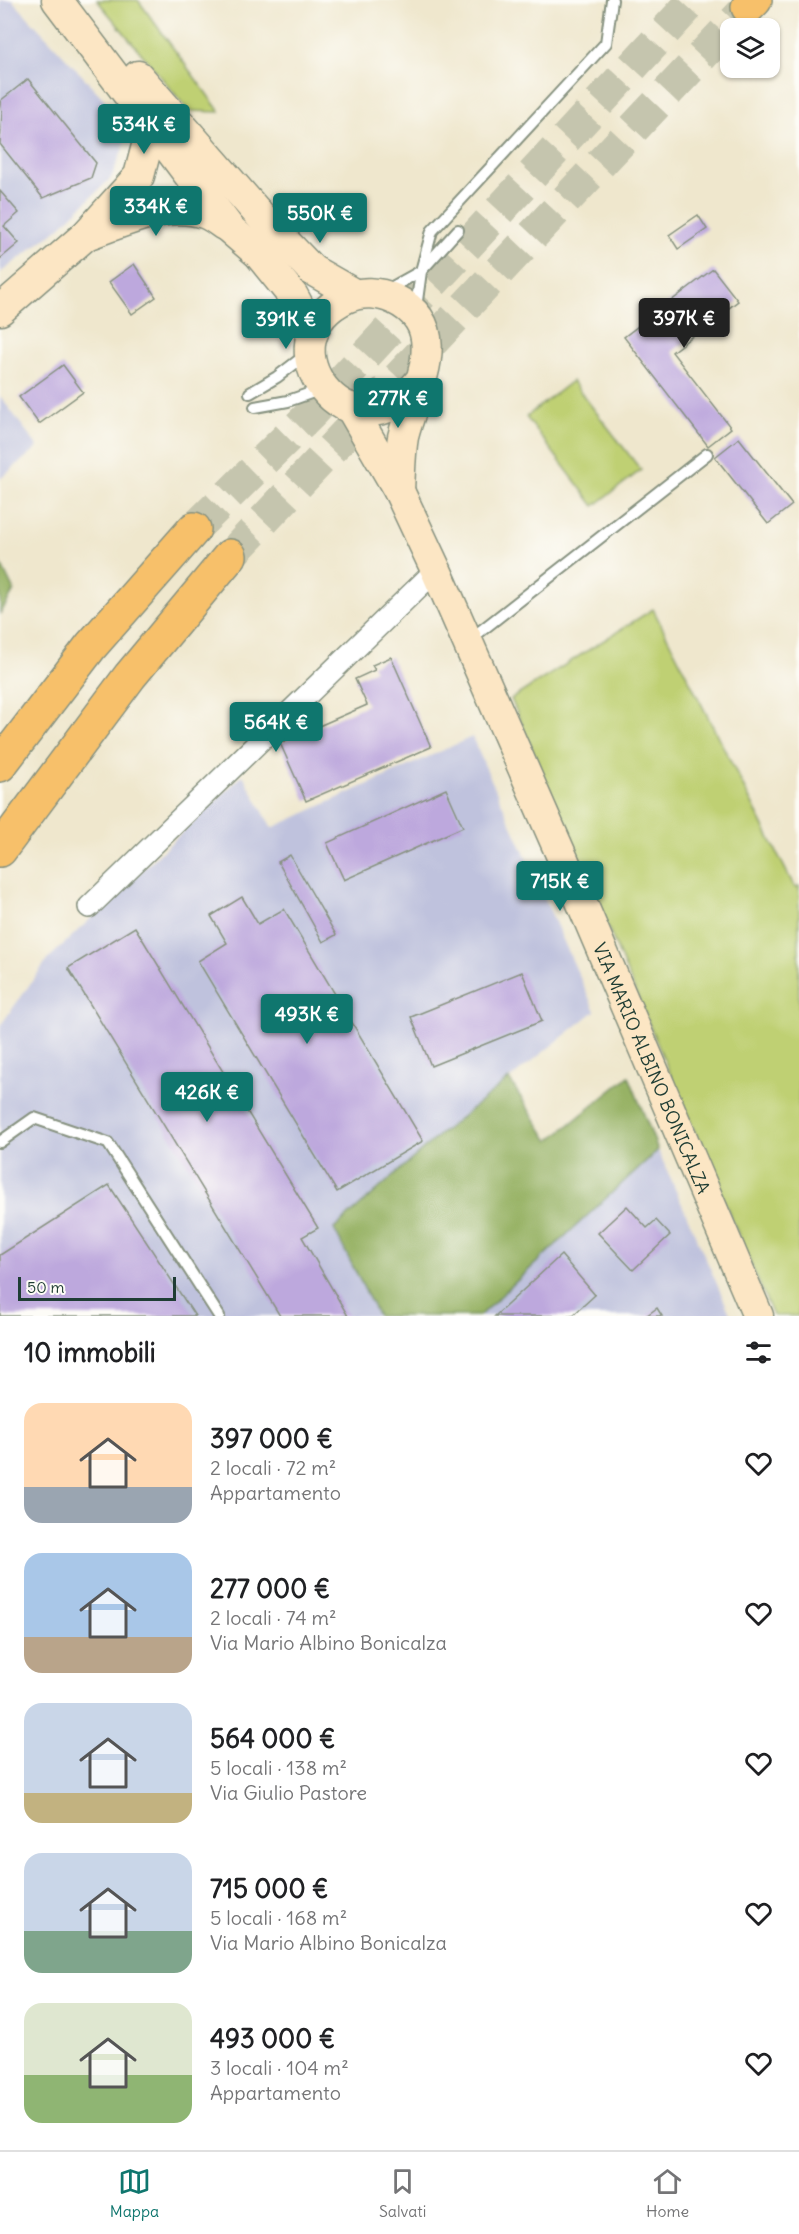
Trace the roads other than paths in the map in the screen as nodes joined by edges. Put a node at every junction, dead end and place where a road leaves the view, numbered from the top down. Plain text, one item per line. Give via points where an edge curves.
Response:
1 (57, 0) edge
2 (70, 0) edge
3 (612, 0) edge
4 (147, 119) junction
5 (180, 164) junction
6 (140, 176) junction
7 (265, 221) junction
8 (231, 229) junction
9 (458, 230) dead end
10 (86, 235) junction
11 (421, 271) junction
12 (367, 294) junction
13 (0, 309) edge
14 (415, 315) junction
15 (311, 343) junction
16 (420, 381) junction
17 (323, 389) junction
18 (250, 393) dead end
19 (255, 408) dead end
20 (351, 408) junction
21 (707, 454) dead end
22 (399, 491) junction
23 (194, 529) tunnel mouth
24 (230, 556) tunnel mouth
25 (436, 570) junction
26 (467, 642) junction
27 (0, 765) edge
28 (0, 850) edge
29 (88, 907) dead end
30 (0, 1142) edge
31 (219, 1316) edge
32 (758, 1316) edge

1 - 4 main road
2 - 7 main road
3 - 11 lane via 606,43 432,231
4 - 5 main road
4 - 6 main road via 148,138
5 - 6 main road
5 - 7 main road via 201,168 241,214
5 - 8 main road
6 - 10 main road
7 - 12 main road via 312,270
8 - 10 main road via 206,213 181,208 158,211
8 - 15 main road via 259,254 293,296
9 - 11 lane
10 - 13 main road
11 - 12 lane
11 - 14 lane
12 - 14 main road via 399,302
12 - 15 main road via 336,303 322,316
14 - 16 main road, VIA MARIO ALBINO BONICALZA via 427,340 428,354
15 - 17 main road via 313,372
15 - 18 lane via 277,377
16 - 20 main road, VIA MARIO ALBINO BONICALZA via 397,404 382,410
16 - 22 main road, VIA MARIO ALBINO BONICALZA via 403,438
17 - 19 lane
17 - 20 main road, VIA MARIO ALBINO BONICALZA via 335,401
20 - 22 main road, VIA MARIO ALBINO BONICALZA
21 - 26 lane
22 - 25 main road, VIA MARIO ALBINO BONICALZA
23 - 27 highway via 91,646
24 - 28 highway via 129,676
25 - 26 main road, VIA MARIO ALBINO BONICALZA
25 - 29 street
26 - 32 main road, VIA MARIO ALBINO BONICALZA
30 - 31 lane via 34,1118 108,1143

